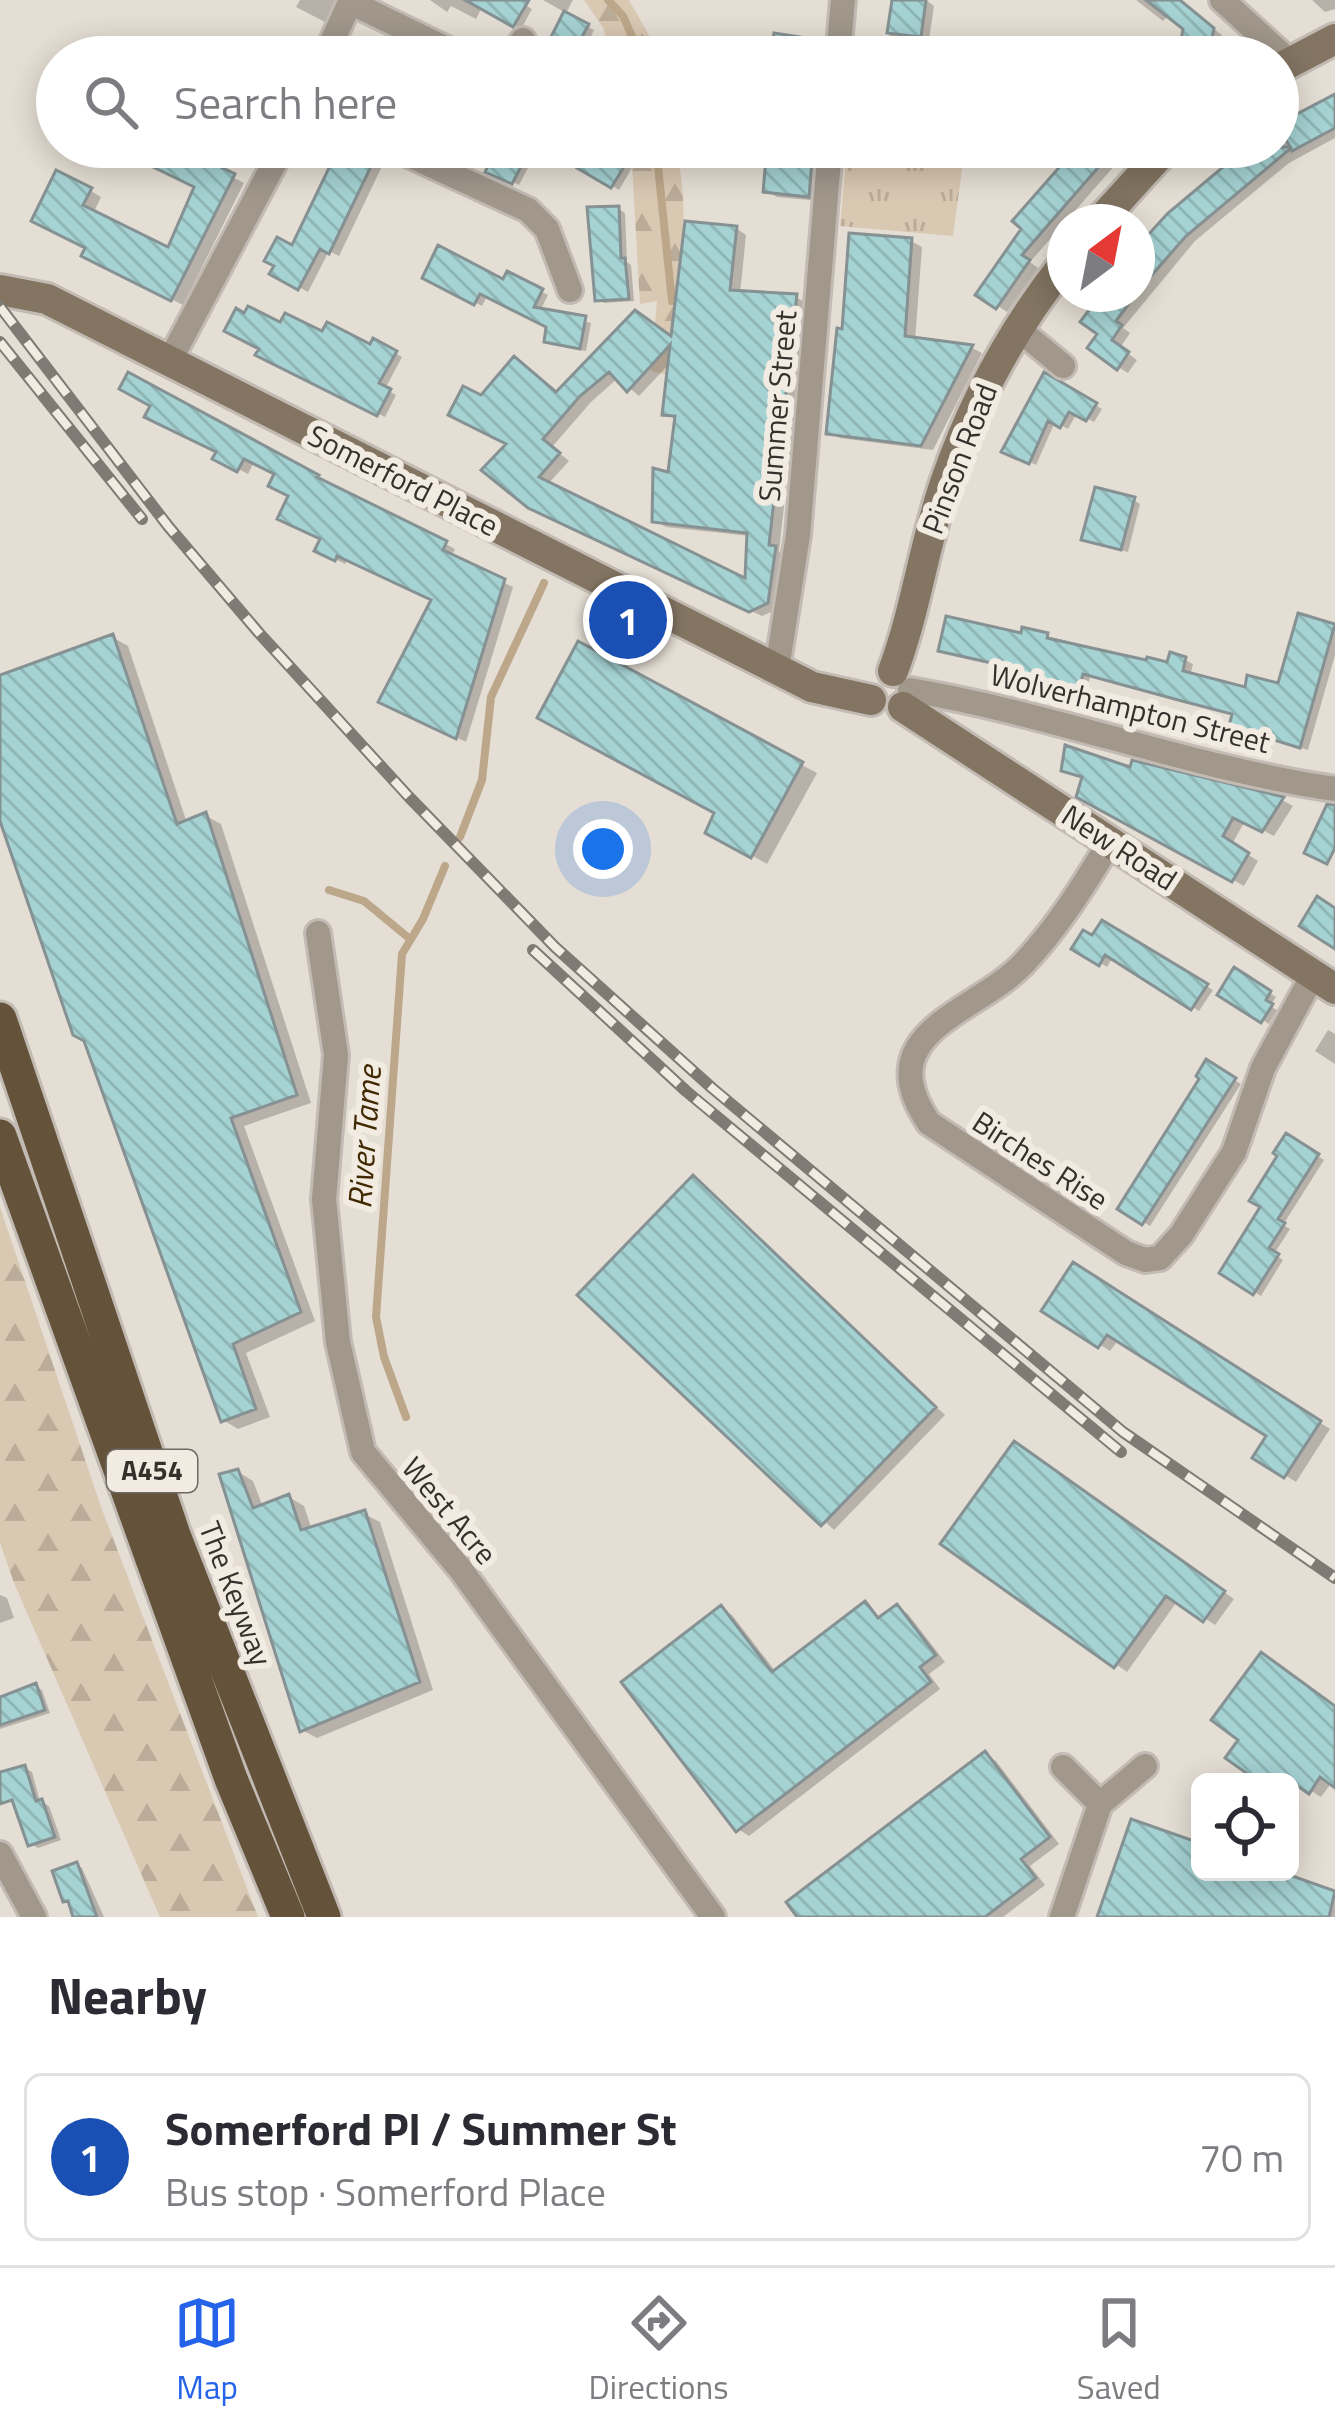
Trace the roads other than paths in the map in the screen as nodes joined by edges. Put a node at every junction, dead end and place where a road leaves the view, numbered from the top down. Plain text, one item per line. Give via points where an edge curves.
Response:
1 (843, 0) edge
2 (1222, 0) edge
3 (351, 1) edge
4 (335, 36) edge
5 (421, 36) edge
6 (840, 36) edge
7 (1256, 36) edge
8 (1335, 39) edge
9 (1299, 57) edge
10 (272, 168) edge
11 (437, 168) edge
12 (828, 168) edge
13 (1148, 168) edge
14 (1115, 204) edge
15 (1047, 287) edge
16 (0, 290) edge
17 (570, 290) dead end
18 (1017, 328) junction
19 (169, 362) junction
20 (1063, 366) dead end
21 (791, 675) junction
22 (890, 689) junction
23 (1335, 789) edge
24 (1110, 842) junction
25 (318, 933) dead end
26 (1324, 982) edge
27 (0, 1018) edge
28 (0, 1136) edge
29 (1145, 1766) dead end
30 (1063, 1767) dead end
31 (1100, 1804) junction
32 (0, 1854) edge
33 (34, 1917) edge
34 (288, 1917) edge
35 (324, 1917) edge
36 (712, 1917) edge
37 (1062, 1917) edge

1 - 6 street
2 - 7 street
3 - 4 street
3 - 5 street
8 - 9 main road
10 - 19 street
11 - 17 street via 528,210 547,229
12 - 21 street, Summer Street
13 - 14 main road
15 - 18 main road, Pinson Road
16 - 19 main road, Somerford Place via 38,296
18 - 20 street
18 - 22 main road, Pinson Road via 945,482
19 - 21 main road, Somerford Place
21 - 22 main road, Somerford Place
22 - 23 street, Wolverhampton Street via 993,705
22 - 24 main road, New Road
24 - 26 main road, New Road
24 - 26 street, Birches Rise via 1064,917 1018,969 935,1024 911,1062 928,1123 1106,1240 1145,1260 1160,1258 1181,1235 1234,1152 1263,1068
25 - 36 street, West Acre via 336,1055 324,1199 338,1342 363,1452 461,1570
27 - 35 highway, The Keyway / A454 via 174,1535
28 - 34 highway, A454
29 - 31 street
30 - 31 street
31 - 37 street
32 - 33 street

